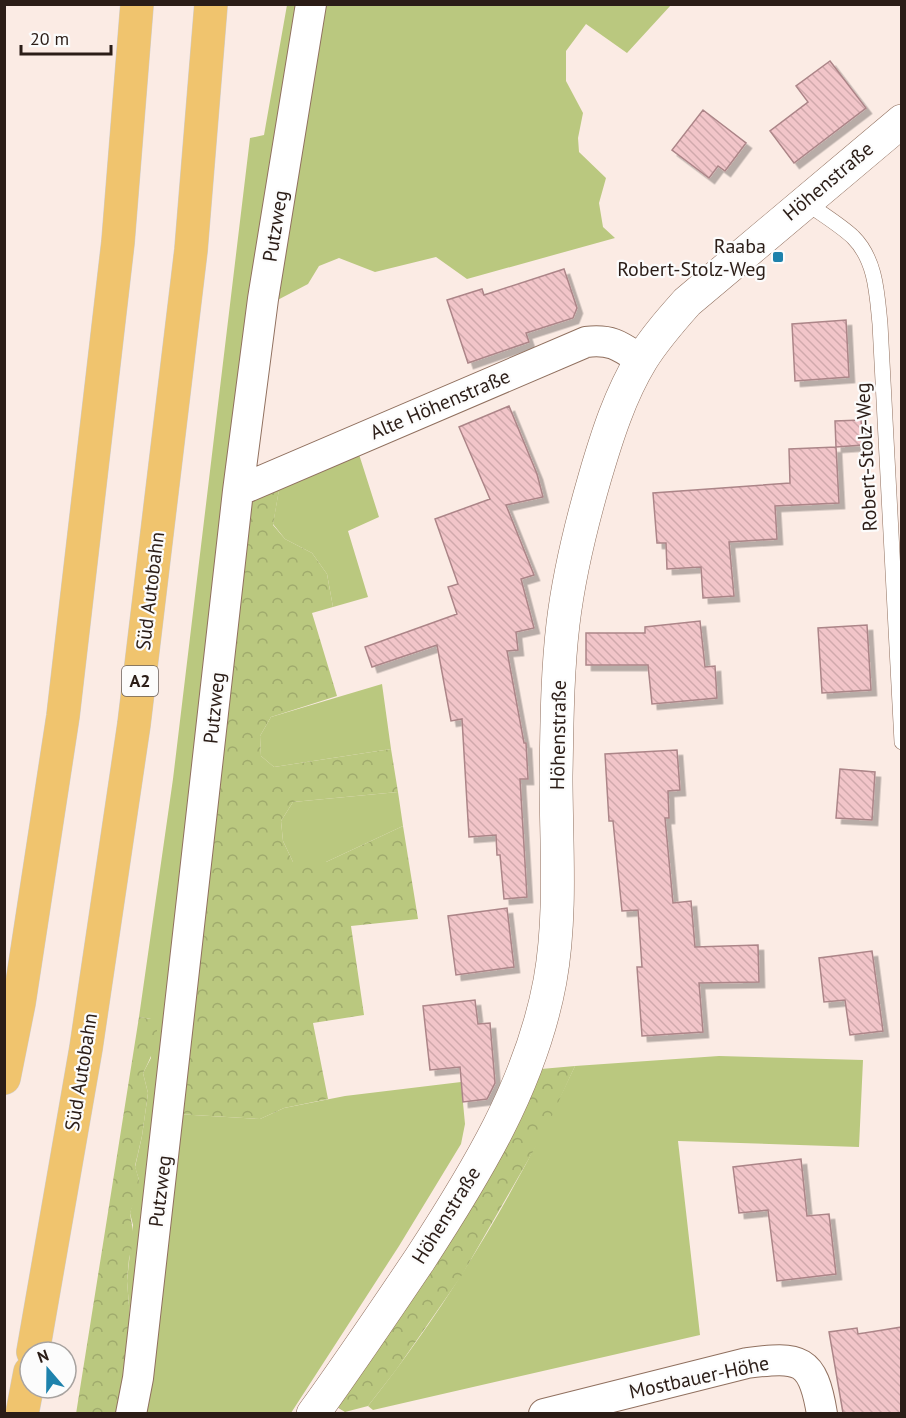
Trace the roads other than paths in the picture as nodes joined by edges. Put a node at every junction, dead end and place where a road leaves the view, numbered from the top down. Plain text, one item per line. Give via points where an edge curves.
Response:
1 (137, 4) edge
2 (211, 4) edge
3 (311, 4) edge
4 (902, 121) edge
5 (804, 201) junction
6 (641, 360) junction
7 (238, 491) junction
8 (902, 742) edge
9 (4, 1078) edge
10 (35, 1340) edge
11 (131, 1413) edge
12 (313, 1413) edge
13 (544, 1413) edge
14 (822, 1413) edge

1 - 9 highway via 118,242 63,716 20,1003
2 - 10 highway, Süd Autobahn / A2 via 191,250 134,724 86,1048
3 - 7 street, Putzweg via 263,299
4 - 5 street, Höhenstraße
5 - 6 street, Höhenstraße via 692,297
5 - 8 lane, Robert-Stolz-Weg via 863,249 877,289
6 - 7 street, Alte Höhenstraße via 612,342 586,342
6 - 12 street, Höhenstraße via 603,451 571,574 563,626 558,680 555,940 539,1024 515,1094 463,1193
7 - 11 street, Putzweg
13 - 14 street, Mostbauer-Höhe via 774,1359 801,1365 813,1376

